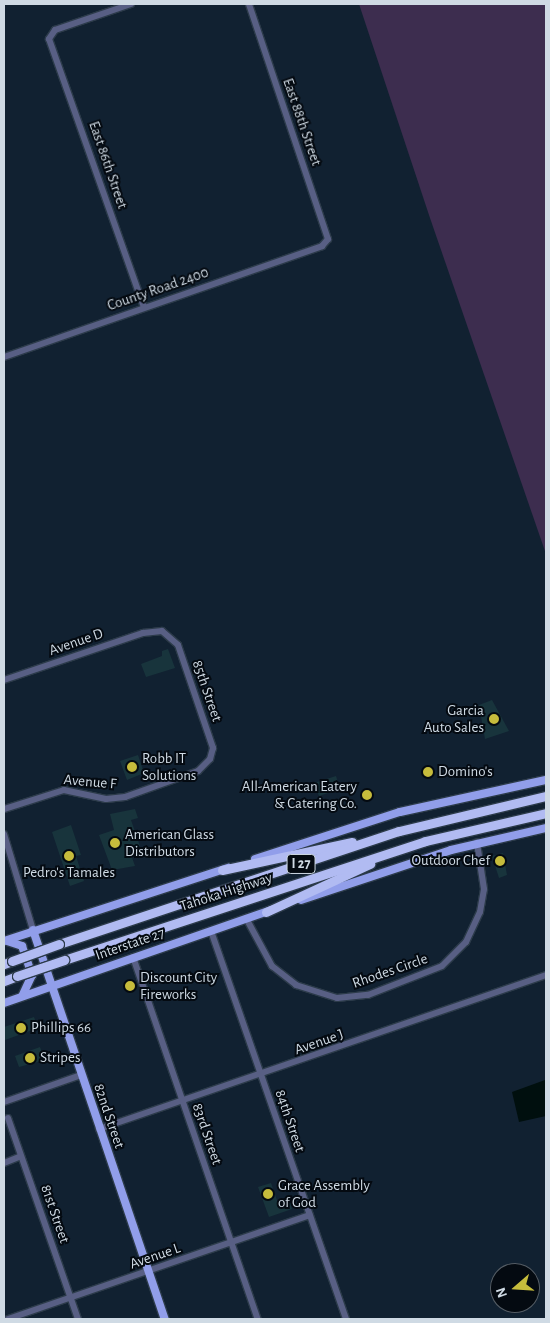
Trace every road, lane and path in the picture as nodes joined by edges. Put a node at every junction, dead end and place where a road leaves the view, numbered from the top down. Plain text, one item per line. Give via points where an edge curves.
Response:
1 (131, 4) edge
2 (249, 4) edge
3 (322, 246) joint
4 (144, 307) junction
5 (4, 357) edge
6 (156, 630) joint
7 (4, 680) edge
8 (202, 769) joint
9 (546, 780) edge
10 (546, 796) edge
11 (4, 809) edge
12 (546, 813) edge
13 (546, 828) edge
14 (399, 832) junction
15 (4, 838) edge
16 (477, 843) junction
17 (406, 847) junction
18 (222, 870) junction
19 (266, 912) junction
20 (246, 918) junction
21 (33, 930) junction
22 (211, 931) junction
23 (4, 941) edge
24 (133, 957) junction
25 (8, 962) edge
26 (546, 976) edge
27 (4, 981) edge
28 (52, 986) junction
29 (20, 997) junction
30 (4, 1003) edge
31 (81, 1074) junction
32 (261, 1074) junction
33 (182, 1099) junction
34 (4, 1102) edge
35 (8, 1118) dead end
36 (99, 1129) junction
37 (21, 1156) junction
38 (4, 1163) edge
39 (310, 1215) junction
40 (232, 1242) junction
41 (148, 1272) junction
42 (70, 1298) junction
43 (8, 1319) edge
44 (78, 1319) edge
45 (165, 1319) edge
46 (258, 1319) edge
47 (346, 1319) edge

1 - 4 street, East 86th Street via 52,34 49,39
2 - 3 street, East 88th Street via 328,239
3 - 4 street, County Road 2400
4 - 5 street, County Road 2400
6 - 7 street, Avenue D
6 - 8 street, 85th Street via 171,636 178,645 199,704 213,748
8 - 11 street, Avenue F via 118,799 64,790
9 - 18 main road, Tahoka Highway via 400,812
10 - 14 highway, Tahoka Highway / I 27
12 - 17 highway, Tahoka Highway / I 27
13 - 16 main road, Tahoka Highway
14 - 18 highway
14 - 25 highway, Tahoka Highway / I 27, bridge
15 - 21 street, 82nd Street
16 - 19 main road, Tahoka Highway
16 - 20 street, Rhodes Circle via 484,889 480,912 468,938 442,966 384,990 337,998 296,985 272,966
17 - 19 highway
17 - 27 highway, Tahoka Highway / I 27, bridge
18 - 21 main road
19 - 20 main road, Interstate 27
20 - 22 main road, Interstate 27
21 - 23 main road
21 - 28 main road, 82nd Street
22 - 24 main road, Interstate 27
22 - 32 street, 84th Street
23 - 29 main road via 19,944 30,967 32,982
24 - 28 main road, Interstate 27
24 - 33 street, 83rd Street
26 - 32 street, Avenue J
28 - 29 main road, Interstate 27
28 - 31 main road, 82nd Street
29 - 30 main road, Interstate 27
31 - 34 street
31 - 36 main road, 82nd Street
32 - 33 street, Avenue J
32 - 39 street, 84th Street
33 - 36 street, Avenue J
33 - 40 street, 83rd Street
35 - 37 street, 81st Street
36 - 41 main road, 82nd Street
37 - 38 street
37 - 42 street, 81st Street
39 - 40 street, Avenue L
39 - 47 street, 84th Street
40 - 41 street, Avenue L
40 - 46 street, 83rd Street
41 - 42 street, Avenue L
41 - 45 main road, 82nd Street
42 - 43 street, Avenue L
42 - 44 street, 81st Street

